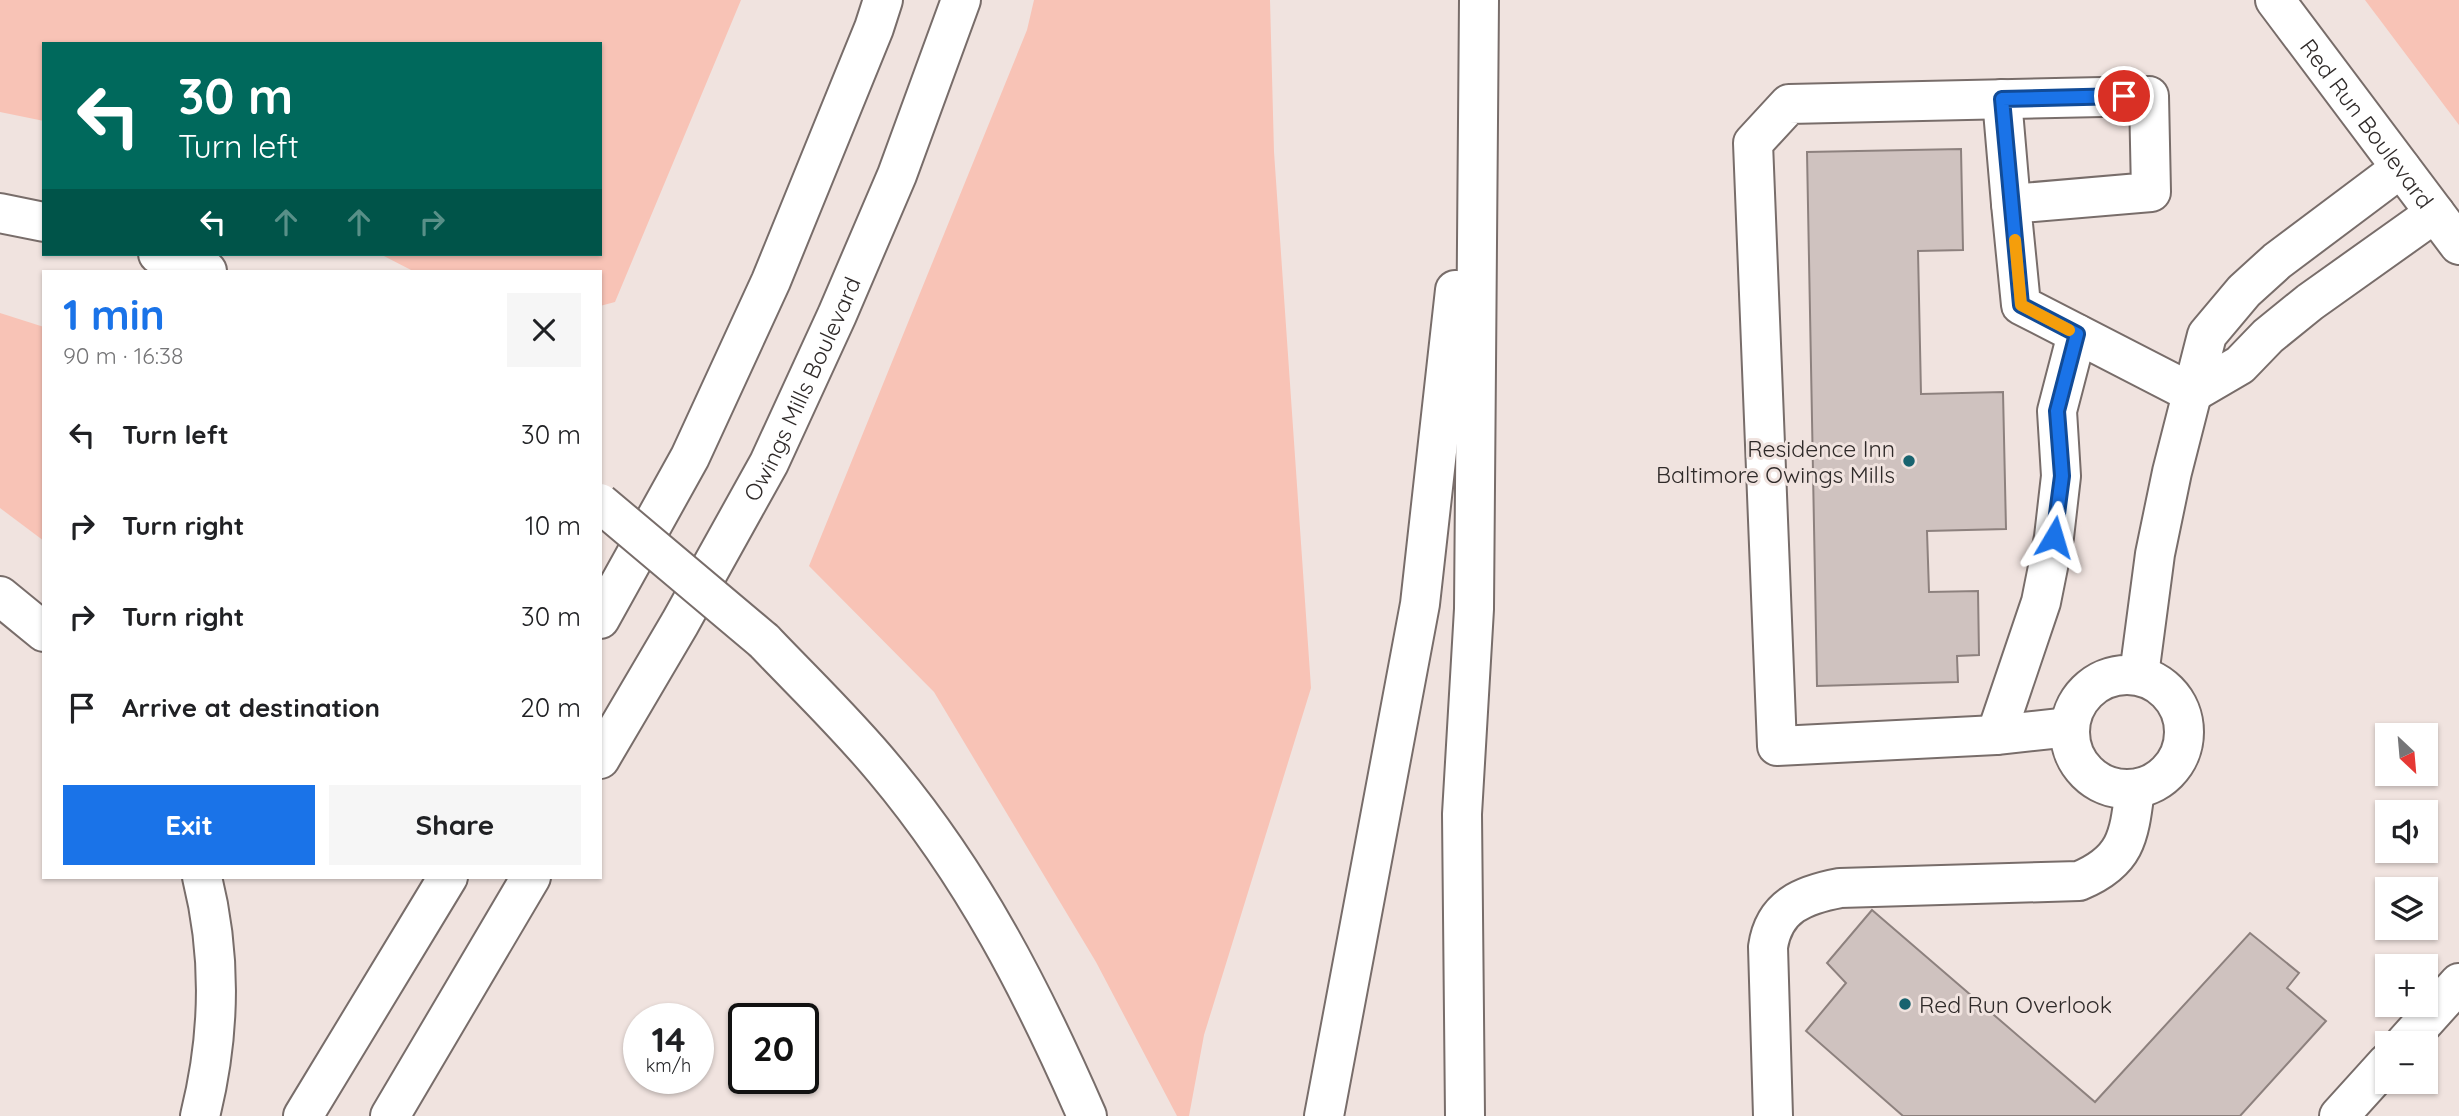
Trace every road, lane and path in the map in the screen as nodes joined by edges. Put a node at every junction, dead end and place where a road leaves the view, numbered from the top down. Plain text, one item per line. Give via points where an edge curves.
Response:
1 (883, 0) edge
2 (961, 0) edge
3 (1479, 0) edge
4 (2274, 0) edge
5 (1477, 86) junction
6 (2002, 99) junction
7 (2401, 168) junction
8 (2011, 204) junction
9 (0, 213) edge
10 (2435, 213) junction
11 (42, 222) edge
12 (2459, 245) edge
13 (164, 256) edge
14 (204, 270) edge
15 (2077, 334) junction
16 (2192, 393) junction
17 (602, 505) edge
18 (0, 596) edge
19 (602, 615) edge
20 (42, 630) edge
21 (2139, 675) junction
22 (2070, 727) junction
23 (1996, 735) junction
24 (602, 756) edge
25 (2135, 789) junction
26 (202, 879) edge
27 (447, 879) edge
28 (530, 879) edge
29 (2459, 983) edge
30 (2416, 1031) edge
31 (2375, 1076) edge
32 (1777, 1113) edge
33 (200, 1116) edge
34 (303, 1116) edge
35 (390, 1116) edge
36 (1087, 1116) edge
37 (1324, 1116) edge
38 (1465, 1116) edge
39 (2339, 1116) edge

1 - 19 main road via 771,281 696,444
2 - 24 main road, Owings Mills Boulevard via 891,188 769,463
3 - 5 main road
4 - 7 main road, Red Run Boulevard
5 - 37 main road via 1420,604
5 - 38 main road via 1474,609 1462,814
6 - 8 main road
6 - 8 main road via 2149,96 2151,192
6 - 23 main road via 1789,104 1753,143 1776,746
7 - 10 main road, Red Run Boulevard
7 - 16 main road via 2244,291 2207,335
8 - 15 main road via 2021,305
9 - 11 main road
10 - 12 main road, Red Run Boulevard
10 - 16 main road via 2311,302 2240,365
13 - 14 main road
15 - 16 main road
15 - 23 main road via 2057,411 2062,476 2041,602
16 - 21 main road via 2155,554
17 - 36 main road, bridge via 764,641 884,768 971,887 1018,967
18 - 20 main road
21 - 22 main road via 2119,675 2085,692 2074,708
21 - 25 main road via 2170,693 2184,725 2183,742 2172,766 2152,783
22 - 23 main road
22 - 25 main road via 2071,744 2087,774 2101,783
25 - 32 main road via 2123,846 2108,865 2079,881 1840,888 1816,893 1777,918 1768,947
26 - 33 main road via 217,973 216,1033
27 - 34 main road
28 - 35 main road
29 - 30 main road
31 - 39 main road

